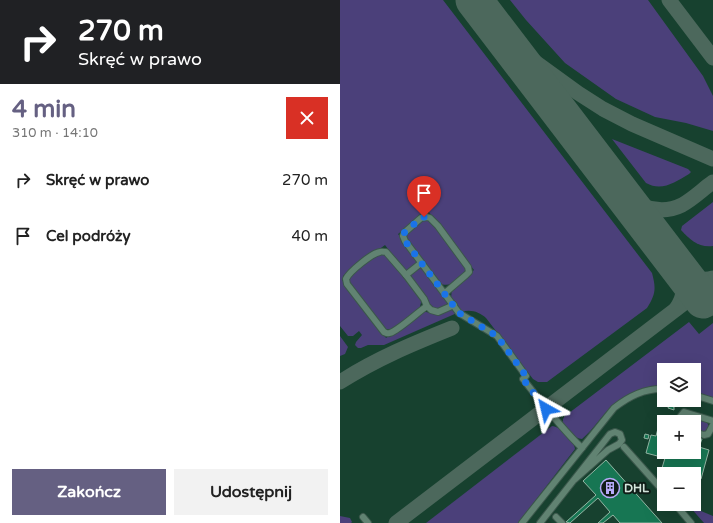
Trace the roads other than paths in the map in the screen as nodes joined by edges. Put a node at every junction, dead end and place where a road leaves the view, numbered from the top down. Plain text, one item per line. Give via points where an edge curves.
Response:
1 (421, 263) junction
2 (406, 275) junction
3 (445, 292) junction
4 (454, 305) junction
5 (427, 306) junction
6 (657, 389) edge
7 (701, 397) edge
8 (713, 401) edge
9 (681, 415) edge
10 (694, 415) edge
11 (701, 417) edge
12 (713, 421) edge
13 (713, 425) edge
14 (701, 434) edge
15 (624, 447) dead end
16 (582, 448) junction
17 (574, 480) junction
18 (657, 484) edge
19 (681, 511) edge
20 (363, 517) dead end
21 (556, 517) dead end
22 (368, 523) edge
23 (522, 523) edge
24 (540, 523) edge
25 (562, 523) edge
26 (691, 523) edge

1 - 2 lane
1 - 3 lane
1 - 3 lane via 403,236 421,218 427,217 438,226 468,267 469,272
2 - 5 lane
2 - 5 lane via 386,252 379,252 349,273 346,281 386,333 390,333
3 - 4 lane
4 - 5 lane via 438,312
4 - 16 lane via 459,313 497,336 526,376 523,379 563,429
6 - 16 lane via 646,390 623,401 610,412
7 - 8 lane
9 - 10 lane via 684,412
11 - 12 lane
13 - 14 lane via 708,434
15 - 18 lane
16 - 23 lane
17 - 17 lane via 608,450 619,444 622,440 620,434 610,434
17 - 24 lane
19 - 26 lane
20 - 22 lane
21 - 25 lane

